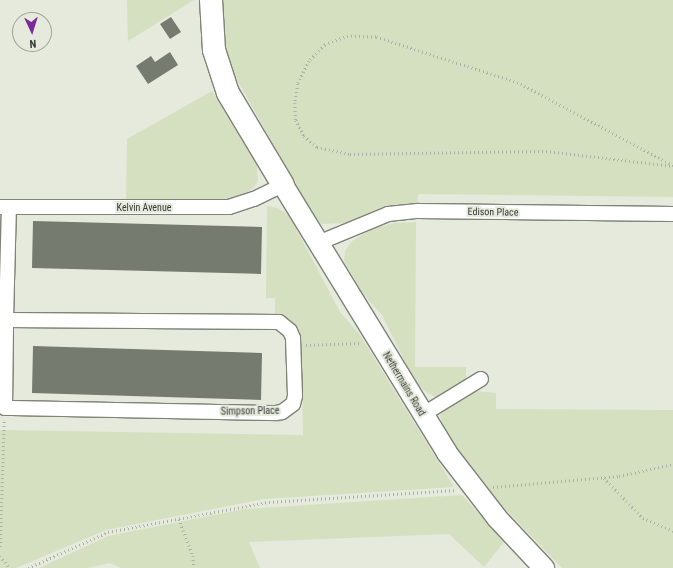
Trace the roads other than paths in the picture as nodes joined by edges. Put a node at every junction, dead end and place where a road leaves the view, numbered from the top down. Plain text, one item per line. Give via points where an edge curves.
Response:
1 (211, 0) edge
2 (283, 185) junction
3 (4, 207) edge
4 (673, 214) edge
5 (318, 243) junction
6 (6, 320) junction
7 (481, 379) dead end
8 (422, 415) junction
9 (544, 568) edge

1 - 2 highway via 214,50 228,93
2 - 3 street, Kelvin Avenue via 254,200 229,207
2 - 5 main road, Nethermains Road
3 - 6 street
4 - 5 street, Edison Place via 418,211 388,214
5 - 8 main road, Nethermains Road
6 - 6 street, Simpson Place via 5,408 282,412 293,404 294,345 290,331 279,322
7 - 8 street
8 - 9 main road, Nethermains Road via 473,488

